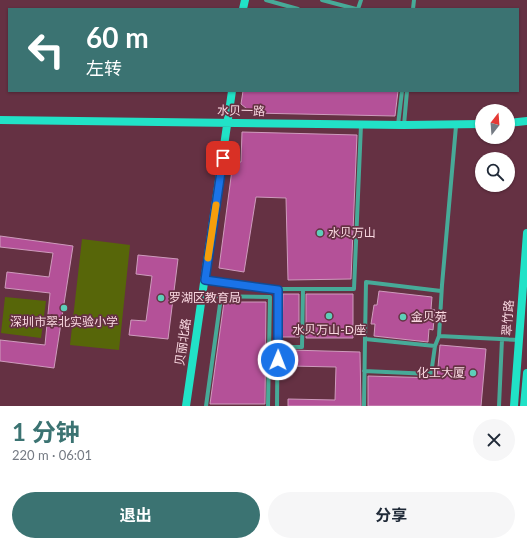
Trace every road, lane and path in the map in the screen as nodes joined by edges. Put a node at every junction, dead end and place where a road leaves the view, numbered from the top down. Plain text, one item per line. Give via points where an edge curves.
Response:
1 (266, 0) edge
2 (322, 0) edge
3 (294, 8) edge
4 (353, 8) edge
5 (232, 92) edge
6 (402, 92) edge
7 (407, 92) edge
8 (0, 120) edge
9 (527, 121) edge
10 (515, 122) edge
11 (228, 123) junction
12 (361, 125) junction
13 (401, 125) junction
14 (475, 125) edge
15 (456, 126) junction
16 (527, 233) edge
17 (205, 280) junction
18 (278, 290) junction
19 (303, 290) junction
20 (441, 291) junction
21 (202, 296) junction
22 (220, 297) junction
23 (440, 336) junction
24 (365, 339) junction
25 (502, 339) junction
26 (519, 340) junction
27 (435, 346) junction
28 (278, 347) junction
29 (364, 371) junction
30 (527, 373) edge
31 (186, 406) edge
32 (206, 406) edge
33 (268, 406) edge
34 (277, 406) edge
35 (364, 406) edge
36 (499, 406) edge
37 (514, 406) edge
38 (524, 406) edge

1 - 3 street
2 - 4 street
5 - 11 street, 贝丽北路
6 - 13 street
7 - 13 street
8 - 11 street, 水贝一路
9 - 10 street
11 - 12 street, 水贝一路
11 - 17 street, 贝丽北路
12 - 13 street, 水贝一路
12 - 19 street via 354,289
13 - 15 street, 水贝一路
14 - 15 street, 水贝一路
15 - 20 street
16 - 26 street, 翠竹路
17 - 18 street
17 - 21 street, 贝丽北路
18 - 19 street
18 - 28 street
19 - 28 street via 302,347
20 - 23 street
20 - 24 street via 366,282
21 - 22 street
21 - 31 street, 贝丽北路
22 - 32 street
22 - 33 street via 270,297
23 - 25 street
23 - 27 street
24 - 27 street
24 - 29 street
25 - 26 street
25 - 36 street
26 - 37 street, 翠竹路
27 - 29 street via 431,374
28 - 34 street
29 - 35 street
30 - 38 street

